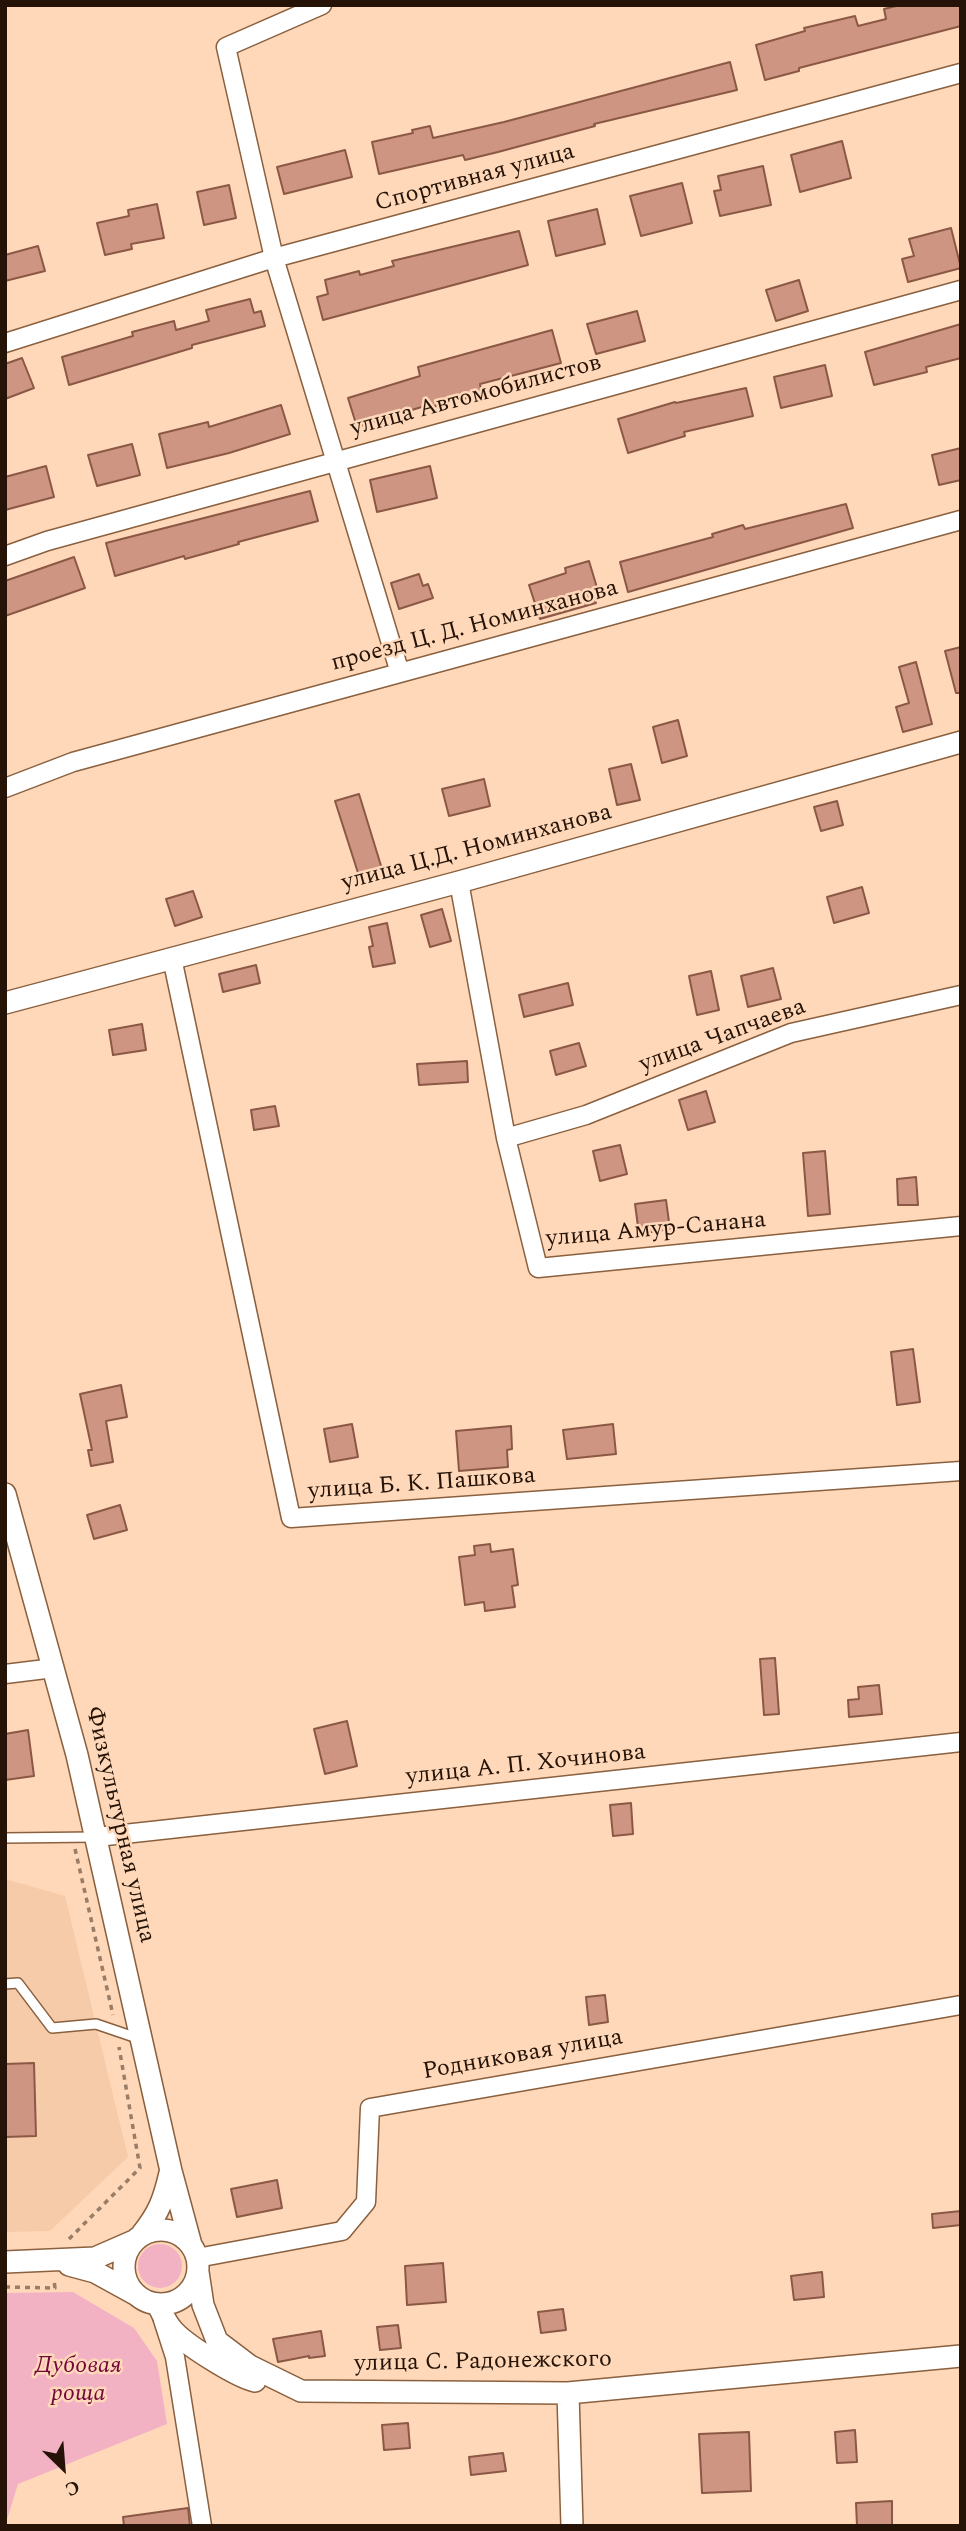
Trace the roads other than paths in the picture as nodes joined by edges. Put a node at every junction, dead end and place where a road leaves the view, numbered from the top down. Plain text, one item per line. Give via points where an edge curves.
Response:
1 (322, 5) edge
2 (961, 73) edge
3 (274, 258) junction
4 (961, 290) edge
5 (5, 343) edge
6 (336, 461) junction
7 (961, 520) edge
8 (5, 556) edge
9 (400, 673) junction
10 (961, 742) edge
11 (5, 788) edge
12 (460, 882) junction
13 (172, 958) junction
14 (961, 995) edge
15 (5, 1003) edge
16 (506, 1138) junction
17 (961, 1226) edge
18 (961, 1471) edge
19 (5, 1494) edge
20 (54, 1668) junction
21 (5, 1674) edge
22 (961, 1742) edge
23 (5, 1838) edge
24 (97, 1838) junction
25 (5, 1984) edge
26 (961, 2006) edge
27 (142, 2039) junction
28 (171, 2171) junction
29 (138, 2237) junction
30 (196, 2258) junction
31 (53, 2261) junction
32 (5, 2262) edge
33 (148, 2300) junction
34 (961, 2356) edge
35 (301, 2390) junction
36 (568, 2393) junction
37 (202, 2526) edge
38 (572, 2526) edge

1 - 3 street via 226,47
2 - 3 street, Спортивная улица
3 - 5 street, Спортивная улица
3 - 6 street
4 - 6 street, улица Автомобилистов
6 - 8 street, улица Автомобилистов
6 - 9 street
7 - 9 street, проезд Ц. Д. Номинханова
9 - 11 street, проезд Ц. Д. Номинханова via 73,762
10 - 12 street, улица Ц.Д. Номинханова
12 - 13 street, улица Ц.Д. Номинханова
12 - 16 street, улица Амур-Санана
13 - 15 street, улица Ц.Д. Номинханова
13 - 18 street, улица Б. К. Пашкова via 291,1518
14 - 16 street, улица Чапчаева via 791,1033 586,1115
16 - 17 street, улица Амур-Санана via 538,1268
19 - 20 street, Физкультурная улица
20 - 21 street
20 - 24 street, Физкультурная улица
22 - 24 street, улица А. П. Хочинова
23 - 24 lane
24 - 27 street, Физкультурная улица
25 - 27 lane via 18,1983 52,2028 96,2024
26 - 30 street, Родниковая улица via 370,2108 366,2203 342,2231
27 - 28 street, Физкультурная улица
28 - 29 street, Физкультурная улица via 157,2216
28 - 30 street, Физкультурная улица
29 - 30 street via 152,2230 174,2232
29 - 31 street via 95,2258
29 - 33 street, Физкультурная улица via 127,2251 125,2276 130,2287
30 - 33 street via 188,2292 169,2303
30 - 35 street, улица С. Радонежского via 203,2305 218,2341 250,2366
31 - 32 street
31 - 33 street via 95,2272
33 - 35 street via 172,2330 214,2361 247,2379
33 - 37 street, Физкультурная улица via 176,2357
34 - 36 street, улица С. Радонежского
35 - 36 street, улица С. Радонежского
36 - 38 street

